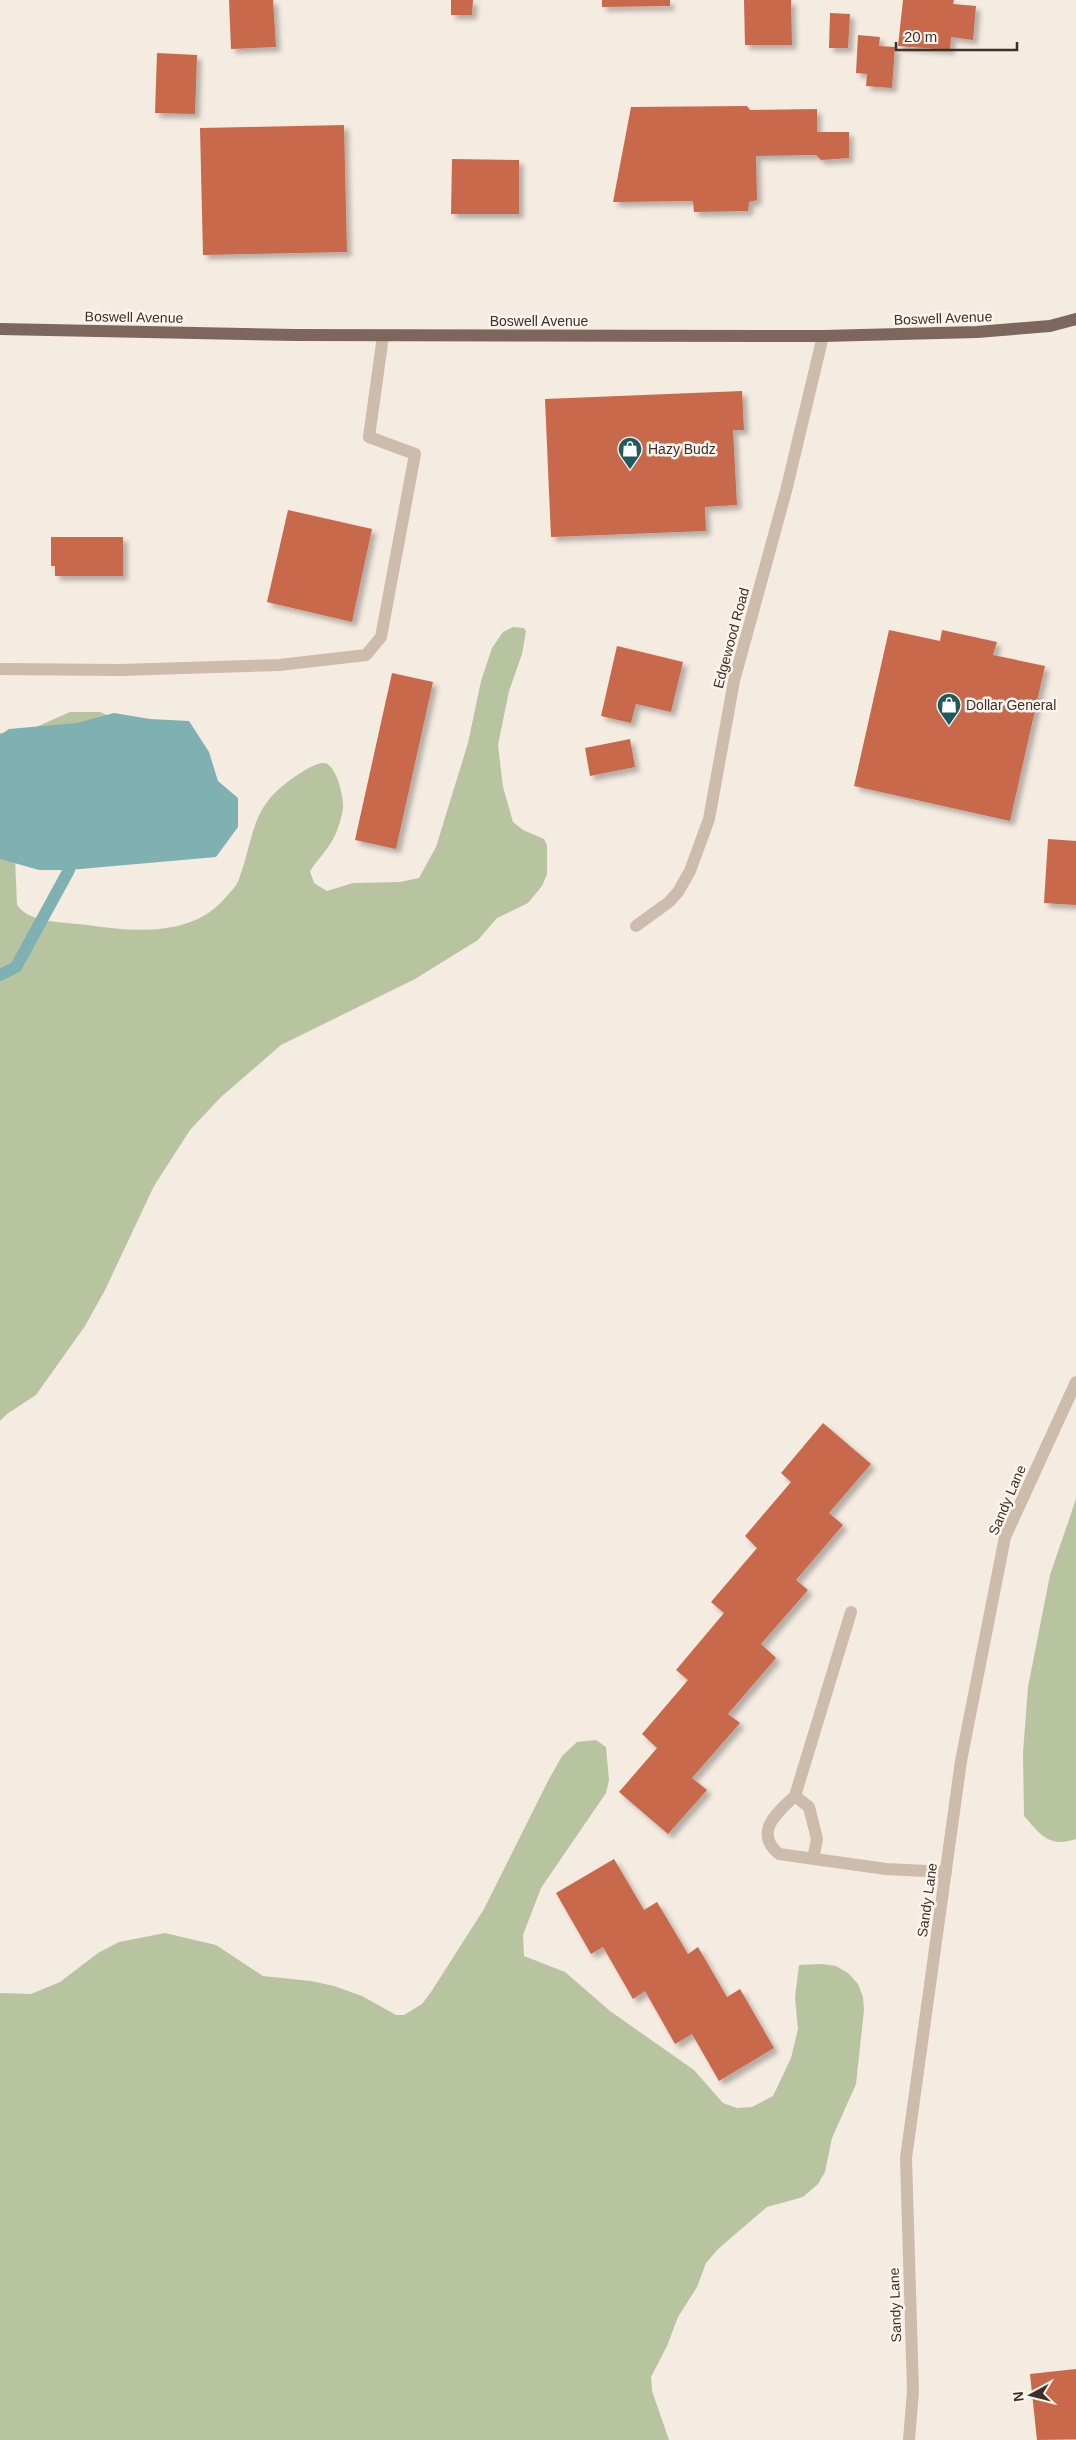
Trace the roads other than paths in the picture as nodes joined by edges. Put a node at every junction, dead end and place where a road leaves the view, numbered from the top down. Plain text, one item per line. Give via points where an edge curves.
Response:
1 (1076, 319) edge
2 (0, 329) edge
3 (383, 336) junction
4 (824, 336) junction
5 (0, 669) edge
6 (636, 926) dead end
7 (1076, 1382) edge
8 (851, 1612) dead end
9 (795, 1796) junction
10 (813, 1859) junction
11 (946, 1872) junction
12 (909, 2440) edge

1 - 4 main road, Boswell Avenue via 1050,326 978,332
2 - 3 main road, Boswell Avenue
3 - 4 main road, Boswell Avenue
3 - 5 street via 369,437 415,454 382,637 366,655 269,665 121,670
4 - 6 street, Edgewood Road via 728,710 709,819 690,871 678,892 670,902
7 - 11 street, Sandy Lane via 1005,1536 960,1761
8 - 9 street
9 - 10 street via 809,1807 817,1839
9 - 10 street via 775,1815 767,1830 770,1846 779,1854
10 - 11 street via 886,1869
11 - 12 street, Sandy Lane via 906,2158 912,2391

